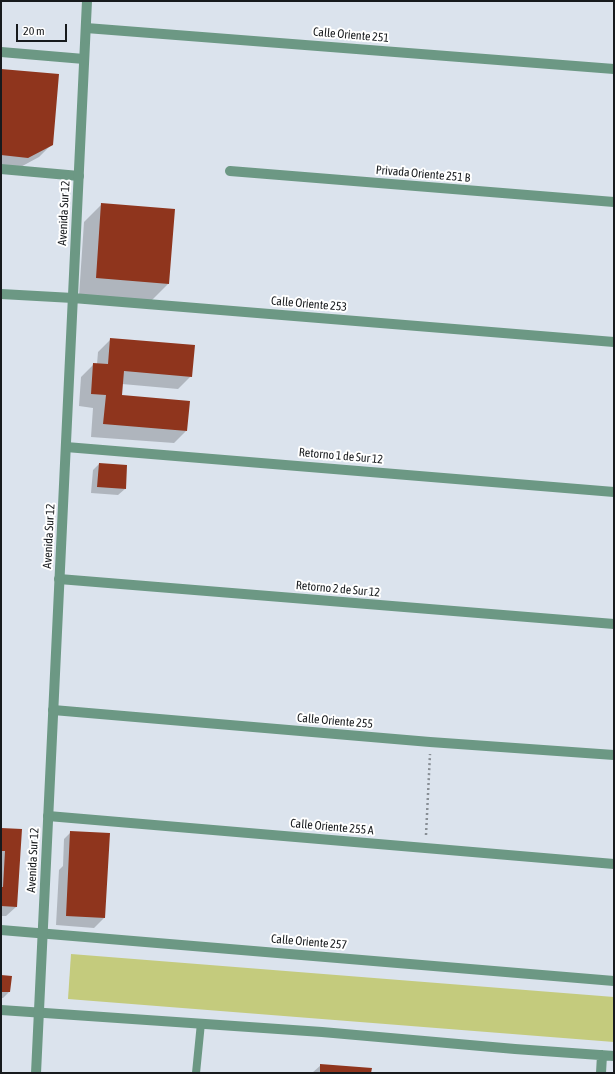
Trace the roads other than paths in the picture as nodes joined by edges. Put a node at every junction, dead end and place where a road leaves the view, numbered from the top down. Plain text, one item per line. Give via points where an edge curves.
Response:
1 (87, 1) edge
2 (86, 28) junction
3 (1, 52) edge
4 (84, 59) junction
5 (614, 69) edge
6 (1, 169) edge
7 (230, 171) dead end
8 (79, 176) junction
9 (614, 202) edge
10 (1, 294) edge
11 (73, 298) junction
12 (614, 342) edge
13 (66, 447) junction
14 (614, 492) edge
15 (60, 580) junction
16 (614, 624) edge
17 (53, 710) junction
18 (614, 755) edge
19 (48, 816) junction
20 (614, 864) edge
21 (1, 930) edge
22 (43, 933) junction
23 (614, 980) edge
24 (1, 1010) edge
25 (39, 1013) junction
26 (201, 1023) junction
27 (602, 1056) junction
28 (614, 1056) edge
29 (36, 1073) edge
30 (196, 1073) edge
31 (601, 1073) edge

1 - 2 street, Avenida Sur 12
2 - 4 street, Avenida Sur 12
2 - 5 street, Calle Oriente 251
3 - 4 street
4 - 8 street, Avenida Sur 12
6 - 8 street
7 - 9 street, Privada Oriente 251 B
8 - 11 street, Avenida Sur 12
10 - 11 street, Calle Oriente 253
11 - 12 street, Calle Oriente 253
11 - 13 street, Avenida Sur 12
13 - 14 street, Retorno 1 de Sur 12
13 - 15 street, Avenida Sur 12
15 - 16 street, Retorno 2 de Sur 12
15 - 17 street, Avenida Sur 12
17 - 18 street, Calle Oriente 255
17 - 19 street, Avenida Sur 12
19 - 20 street, Calle Oriente 255 A
19 - 22 street, Avenida Sur 12
21 - 22 street, Calle Oriente 257
22 - 23 street, Calle Oriente 257
22 - 25 street, Avenida Sur 12
24 - 25 street
25 - 26 street
25 - 29 street, Avenida Sur 12
26 - 27 street
26 - 30 lane
27 - 28 street
27 - 31 street

